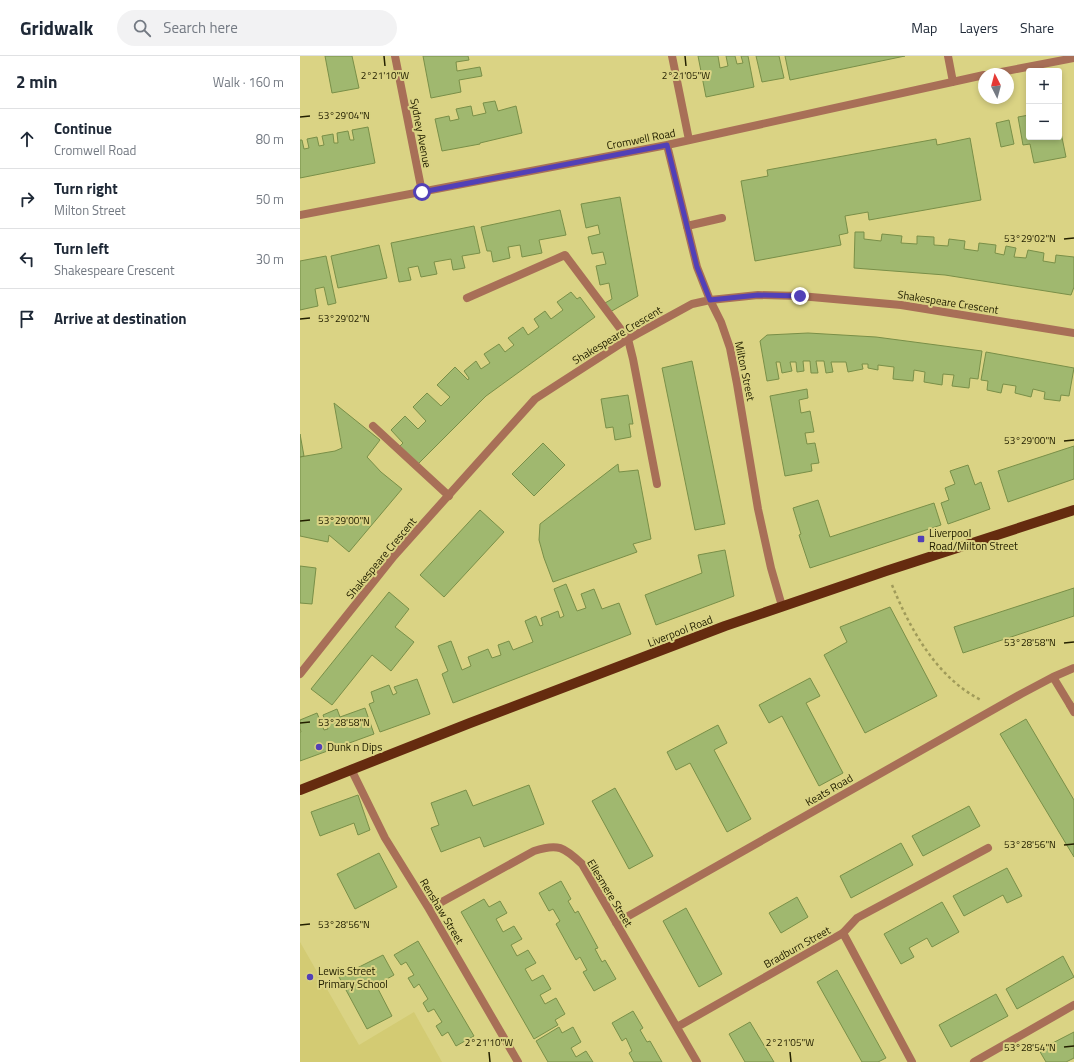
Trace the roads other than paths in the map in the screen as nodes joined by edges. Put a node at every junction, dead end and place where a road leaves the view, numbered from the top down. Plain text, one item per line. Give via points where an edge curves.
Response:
1 (395, 56) edge
2 (672, 56) edge
3 (948, 56) edge
4 (1074, 58) edge
5 (1014, 70) edge
6 (978, 76) edge
7 (953, 82) junction
8 (689, 140) junction
9 (667, 145) junction
10 (422, 192) junction
11 (300, 215) edge
12 (722, 218) dead end
13 (686, 226) junction
14 (466, 298) dead end
15 (710, 300) junction
16 (1074, 333) edge
17 (628, 340) junction
18 (373, 426) dead end
19 (657, 484) dead end
20 (448, 496) junction
21 (1074, 510) edge
22 (782, 606) junction
23 (1074, 668) edge
24 (300, 674) edge
25 (1053, 677) junction
26 (1072, 709) edge
27 (351, 769) junction
28 (300, 790) edge
29 (988, 848) dead end
30 (429, 909) junction
31 (616, 923) junction
32 (843, 933) junction
33 (1074, 1005) edge
34 (677, 1027) junction
35 (518, 1062) edge
36 (697, 1062) edge
37 (912, 1062) edge
38 (974, 1062) edge

1 - 10 street, Sydney Avenue
2 - 8 street
3 - 7 street
4 - 5 street
6 - 7 street, Cromwell Road
7 - 8 street, Cromwell Road
8 - 9 street, Cromwell Road
9 - 10 street, Cromwell Road
9 - 13 street, Milton Street
10 - 11 street, Cromwell Road
12 - 13 street
13 - 15 street, Milton Street via 697,267
14 - 17 street via 565,255
15 - 16 street, Shakespeare Crescent via 758,295 800,296 901,305
15 - 17 street, Shakespeare Crescent via 692,304
15 - 22 street, Milton Street via 730,348 760,516
17 - 19 street via 634,359
17 - 20 street, Shakespeare Crescent via 535,400
18 - 20 street
20 - 24 street, Shakespeare Crescent via 394,556
21 - 22 main road, Liverpool Road
22 - 27 main road, Liverpool Road
23 - 25 street, Keats Road
25 - 26 street
25 - 31 street, Keats Road
27 - 28 main road, Liverpool Road
27 - 30 street, Renshaw Street via 385,838
29 - 32 street via 857,918
30 - 31 street, Ellesmere Street via 534,851 548,847 561,848 582,864
30 - 35 street, Renshaw Street
31 - 34 street, Ellesmere Street
32 - 34 street, Bradburn Street
32 - 37 street, Bradburn Street
33 - 38 street
34 - 36 street, Ellesmere Street

